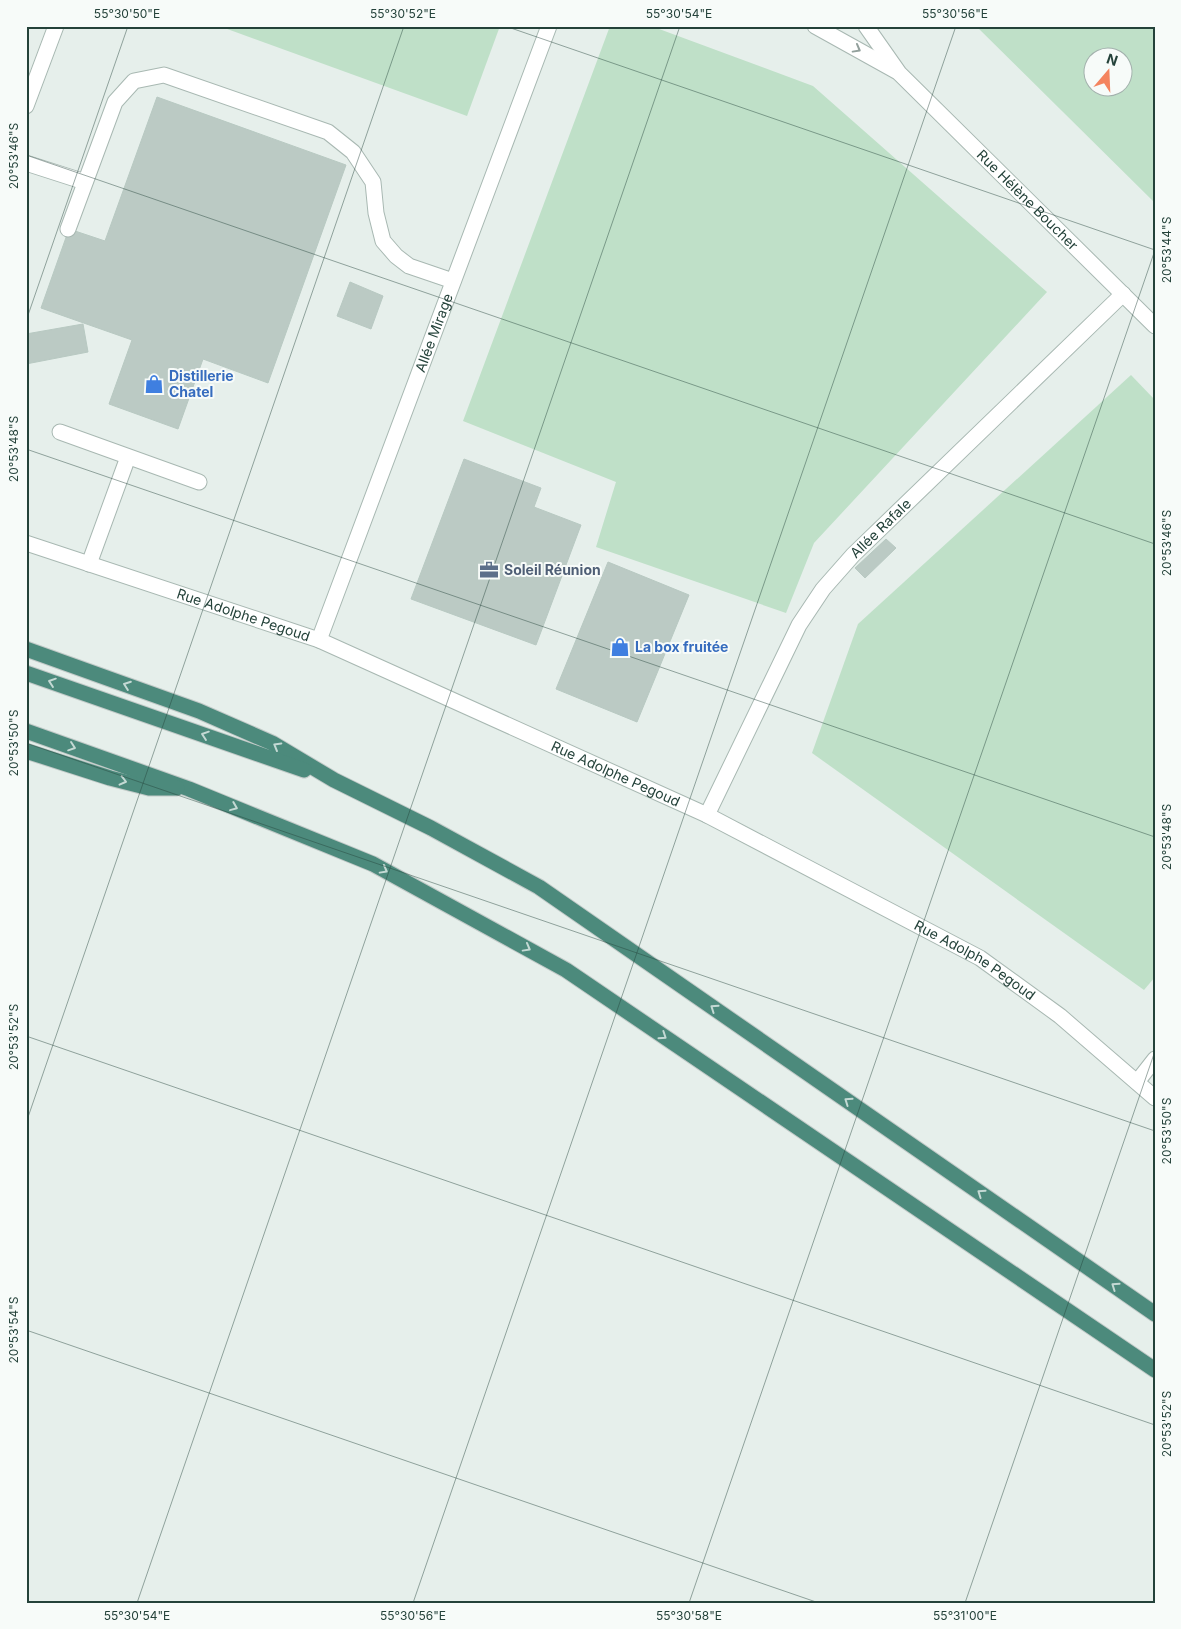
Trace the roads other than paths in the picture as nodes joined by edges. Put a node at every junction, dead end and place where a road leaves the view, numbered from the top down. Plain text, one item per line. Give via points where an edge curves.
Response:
1 (56, 26) edge
2 (549, 26) edge
3 (815, 26) edge
4 (866, 26) edge
5 (899, 72) junction
6 (26, 106) edge
7 (26, 163) edge
8 (85, 182) junction
9 (68, 229) dead end
10 (454, 281) junction
11 (1123, 294) junction
12 (1155, 326) edge
13 (60, 432) dead end
14 (128, 457) junction
15 (199, 482) dead end
16 (26, 543) edge
17 (89, 564) junction
18 (319, 640) junction
19 (26, 649) edge
20 (26, 673) edge
21 (26, 731) edge
22 (26, 752) edge
23 (334, 780) junction
24 (189, 788) junction
25 (707, 815) junction
26 (1155, 1059) edge
27 (1137, 1082) junction
28 (1155, 1098) edge
29 (1155, 1314) edge
30 (1155, 1370) edge

1 - 6 street
2 - 10 street, Allée Mirage
3 -> 5 street, Rue Hélène Boucher
4 - 5 street, Rue Hélène Boucher
5 - 11 street, Rue Hélène Boucher
7 - 8 street
8 - 9 street
8 - 10 street via 115,102 134,81 164,75 328,132 353,152 373,182 383,241 409,266
10 - 18 street, Allée Mirage
11 - 12 street, Rue Hélène Boucher
11 - 25 street, Allée Rafale via 853,555 823,589 799,625
13 - 14 street
14 - 15 street
14 - 17 street
16 - 17 street, Rue Adolphe Pegoud
17 - 18 street, Rue Adolphe Pegoud
18 - 25 street, Rue Adolphe Pegoud
23 -> 19 highway via 272,743 199,711
23 -> 20 highway
21 -> 24 highway
22 -> 24 highway via 149,788
29 -> 23 highway via 540,887
24 -> 30 highway via 372,864 566,970
25 - 27 street, Rue Adolphe Pegoud via 980,958 1060,1016
26 - 27 street
27 - 28 street, Rue Adolphe Pegoud

